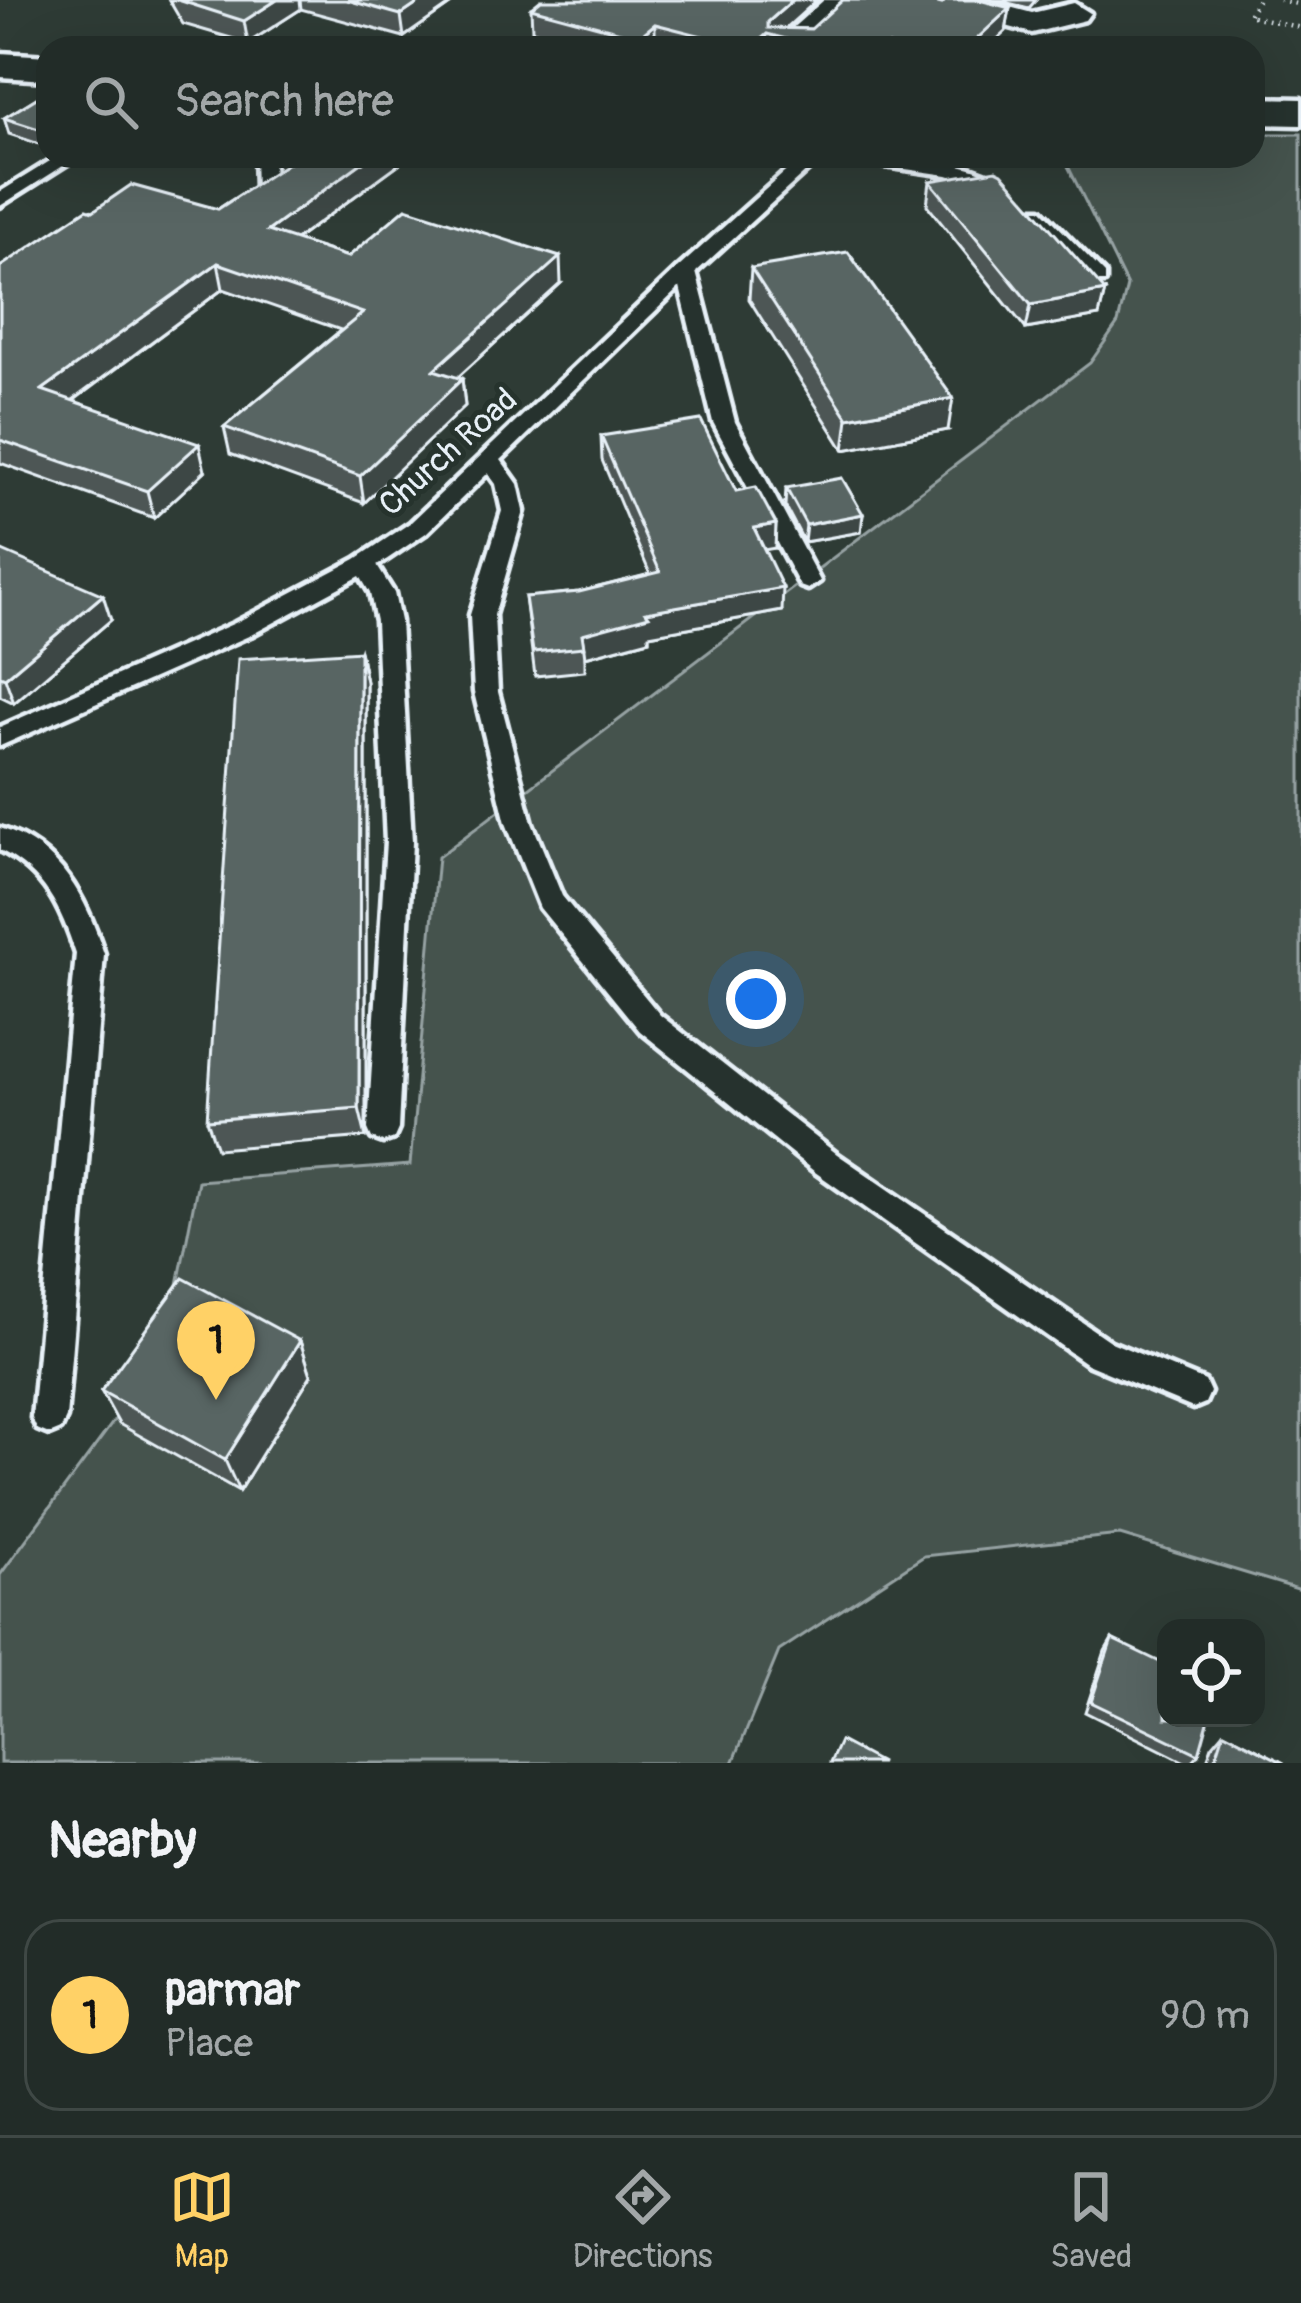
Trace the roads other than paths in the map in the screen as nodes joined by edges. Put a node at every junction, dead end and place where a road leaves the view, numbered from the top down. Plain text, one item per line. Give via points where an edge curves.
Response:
1 (843, 0) edge
2 (946, 0) edge
3 (1074, 13) dead end
4 (800, 36) edge
5 (0, 65) edge
6 (36, 67) edge
7 (1265, 111) edge
8 (1301, 112) edge
9 (51, 168) edge
10 (264, 168) edge
11 (801, 168) edge
12 (924, 168) edge
13 (0, 200) edge
14 (230, 216) edge
15 (686, 271) junction
16 (1098, 278) edge
17 (489, 459) junction
18 (364, 564) junction
19 (808, 581) dead end
20 (0, 737) edge
21 (0, 838) edge
22 (383, 1129) dead end
23 (1192, 1392) dead end
24 (49, 1418) dead end

1 - 4 street
2 - 3 street via 1032,22
5 - 6 main road
7 - 8 main road
9 - 13 lane
10 - 14 lane via 265,189
11 - 15 lane, Church Road
12 - 16 lane via 986,178 1015,193
15 - 17 lane, Church Road
15 - 19 lane via 724,422
17 - 18 lane, Church Road via 418,528
17 - 23 lane via 513,511 482,615 486,692 519,823 550,901 650,1024 826,1163 1099,1353
18 - 20 lane, Church Road via 243,629
18 - 22 lane via 388,621 399,842
21 - 24 lane via 37,856 72,893 90,954

